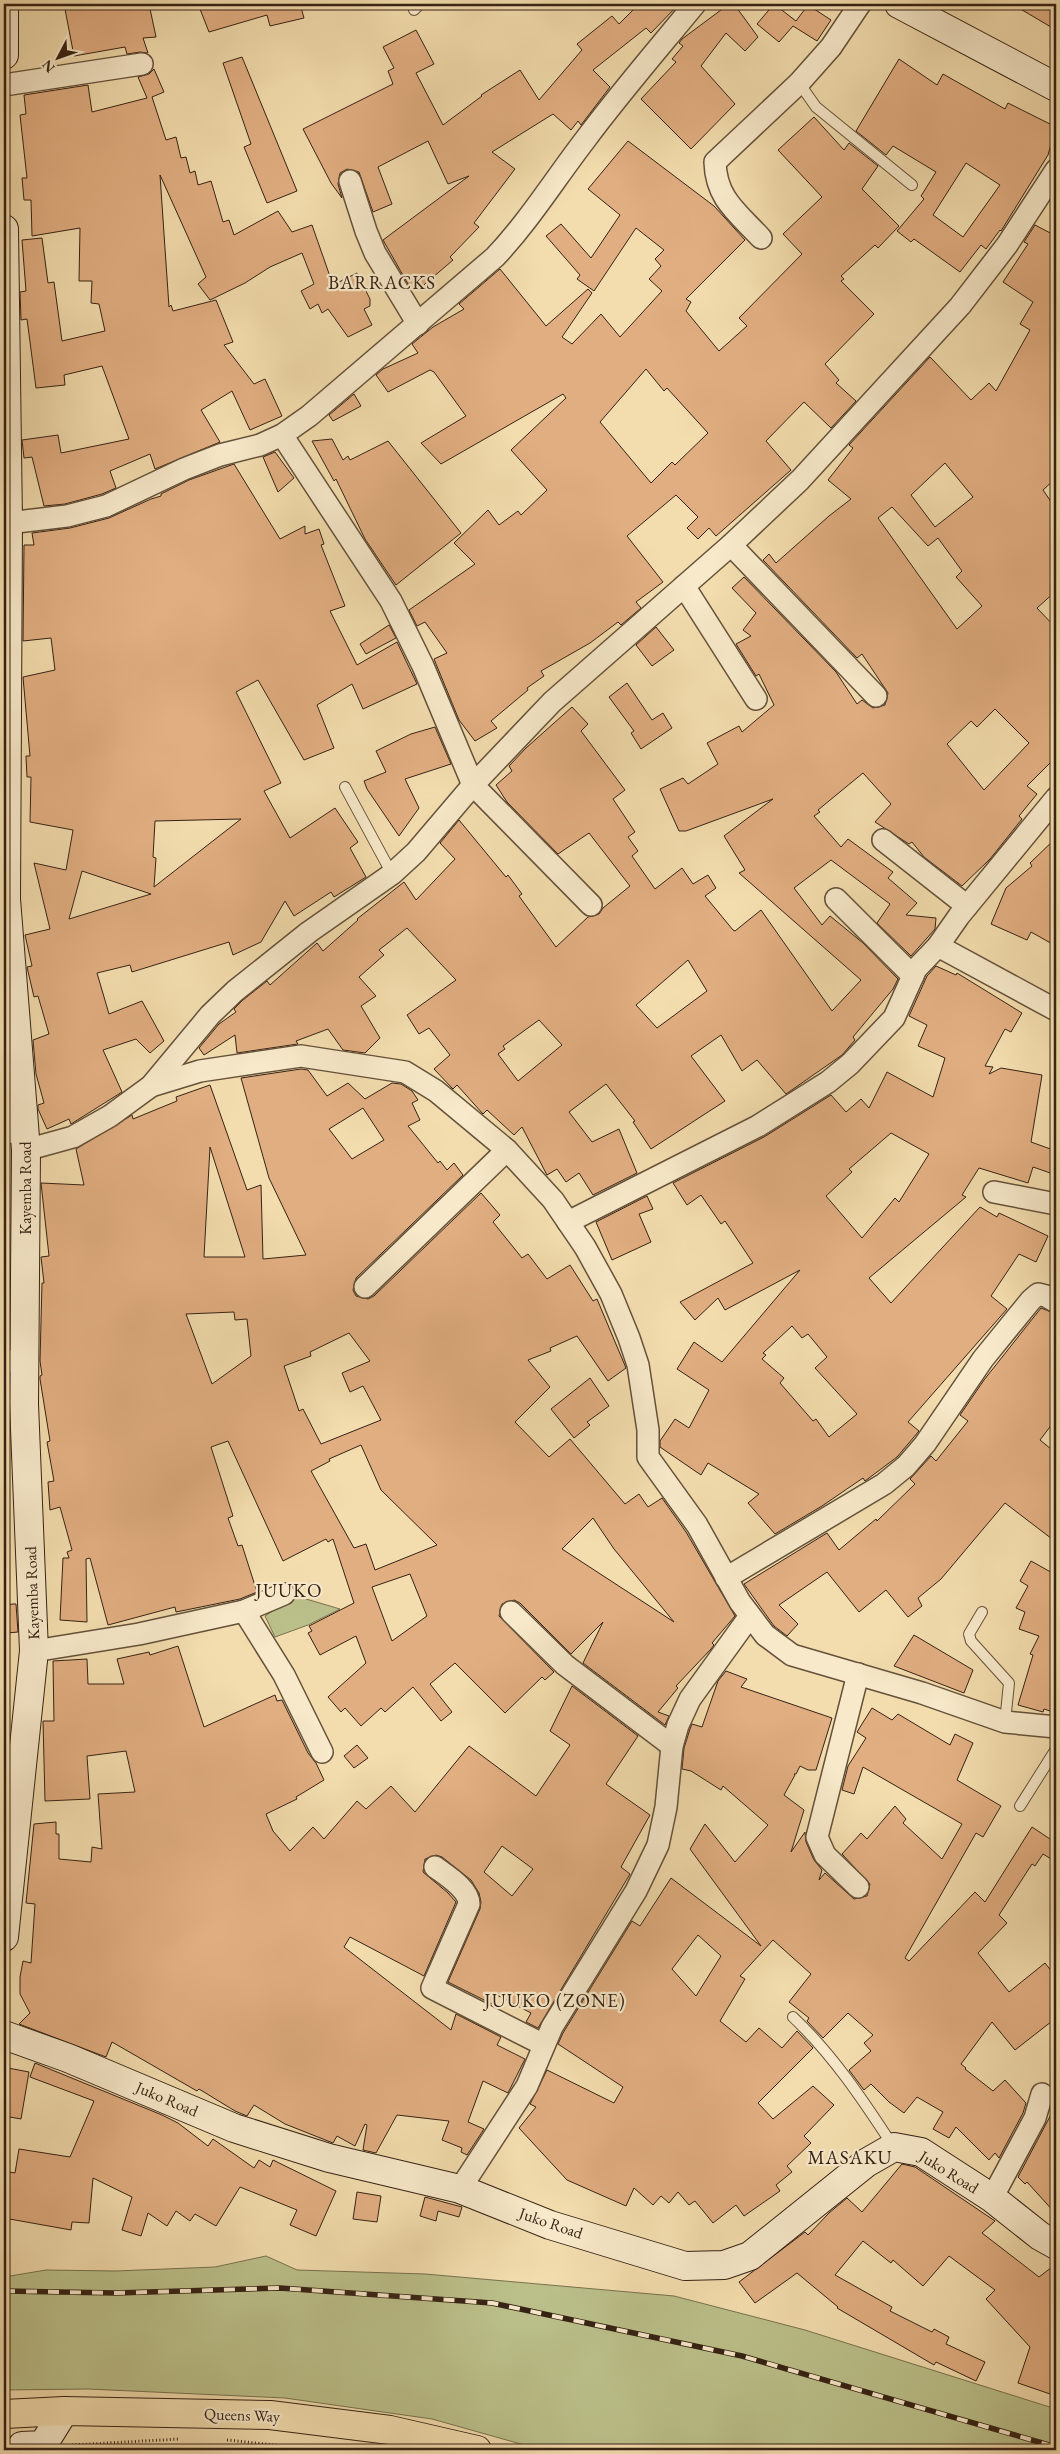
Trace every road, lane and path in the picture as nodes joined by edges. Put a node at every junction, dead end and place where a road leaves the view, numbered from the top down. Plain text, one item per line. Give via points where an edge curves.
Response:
1 (4, 4) edge
2 (695, 4) edge
3 (860, 4) edge
4 (899, 4) edge
5 (4, 55) edge
6 (142, 64) dead end
7 (799, 83) junction
8 (4, 85) edge
9 (1056, 88) edge
10 (1056, 170) edge
11 (350, 180) dead end
12 (912, 185) dead end
13 (4, 229) edge
14 (761, 238) dead end
15 (418, 324) junction
16 (282, 435) junction
17 (6, 511) edge
18 (731, 545) junction
19 (684, 586) junction
20 (876, 696) dead end
21 (756, 699) dead end
22 (473, 785) junction
23 (345, 787) dead end
24 (1056, 798) edge
25 (883, 840) dead end
26 (392, 874) junction
27 (836, 899) dead end
28 (591, 905) dead end
29 (967, 906) junction
30 (938, 946) junction
31 (913, 976) junction
32 (1056, 1010) edge
33 (12, 1066) edge
34 (151, 1086) junction
35 (18, 1138) edge
36 (507, 1150) junction
37 (994, 1192) dead end
38 (1056, 1204) edge
39 (568, 1222) junction
40 (365, 1287) dead end
41 (1056, 1302) edge
42 (14, 1361) edge
43 (726, 1578) junction
44 (284, 1594) dead end
45 (244, 1611) junction
46 (511, 1612) dead end
47 (982, 1612) dead end
48 (750, 1616) junction
49 (34, 1651) junction
50 (858, 1674) junction
51 (1005, 1722) junction
52 (1056, 1727) edge
53 (672, 1746) junction
54 (1056, 1749) edge
55 (322, 1752) dead end
56 (1020, 1806) dead end
57 (436, 1867) dead end
58 (858, 1887) dead end
59 (4, 1937) edge
60 (793, 2017) dead end
61 (4, 2034) edge
62 (544, 2045) junction
63 (1042, 2094) dead end
64 (894, 2146) junction
65 (460, 2189) junction
66 (992, 2198) junction
67 (1056, 2245) edge
68 (64, 2411) junction
69 (4, 2414) edge
70 (187, 2439) dead end
71 (224, 2440) dead end
72 (32, 2448) edge
73 (288, 2448) edge
74 (323, 2450) edge
75 (476, 2450) edge

1 - 5 street
2 - 15 street via 601,118 522,229
3 - 7 street via 831,47
4 - 9 street
6 - 8 street
7 - 12 lane via 816,107
7 - 14 street via 715,162 715,180 722,194
10 - 18 street via 1007,245 960,306 800,480
11 - 15 street via 375,253
13 - 17 street, Kayemba Road
15 - 16 street
16 - 17 street via 184,469 106,506 67,516
16 - 22 street via 391,601 423,666
17 - 33 street, Kayemba Road via 6,899
18 - 19 street
18 - 20 street
19 - 21 street
19 - 22 street via 552,702
22 - 26 street via 443,822
22 - 28 street
23 - 26 lane
24 - 29 street
25 - 29 street
26 - 34 street via 309,932 235,991 210,1015
27 - 31 street
29 - 30 street
30 - 31 street
30 - 32 street
31 - 39 street via 894,1018 828,1082 758,1126
33 - 35 street, Kayemba Road
34 - 35 street via 110,1116 73,1137
34 - 36 street via 200,1071 302,1056 405,1072 436,1091
35 - 42 street, Kayemba Road
36 - 39 street via 553,1200
36 - 40 street
37 - 38 street
39 - 43 street via 610,1294 629,1338 643,1396 648,1457 697,1525
41 - 43 street via 1038,1294 1031,1300 983,1359 925,1444 906,1466 884,1484
42 - 49 street, Kayemba Road via 24,1404
43 - 48 street
44 - 45 street
45 - 49 street via 139,1634
45 - 55 street via 284,1675
46 - 53 street via 565,1665
47 - 51 lane via 969,1634 971,1641 1009,1683
48 - 50 street via 765,1635 792,1655
48 - 53 street via 690,1699
49 - 59 street, Kayemba Road
50 - 51 street via 922,1692
50 - 58 street via 817,1838 825,1855
51 - 52 street
53 - 62 street via 666,1807 658,1845 636,1891
54 - 56 lane
57 - 62 street via 459,1886 469,1898 469,1904 432,1988
60 - 64 lane via 846,2075
61 - 65 street, Juko Road via 234,2128 329,2158
62 - 65 street via 528,2086
63 - 66 street via 1035,2118
64 - 65 street, Juko Road via 866,2163 750,2256 724,2265 685,2266 550,2225
64 - 66 street, Juko Road via 921,2152
66 - 67 street, Juko Road
68 - 69 highway, Queens Way
68 - 72 street
68 - 75 highway, Queens Way via 270,2415 390,2430
70 - 72 path
71 - 73 path
73 - 74 path

